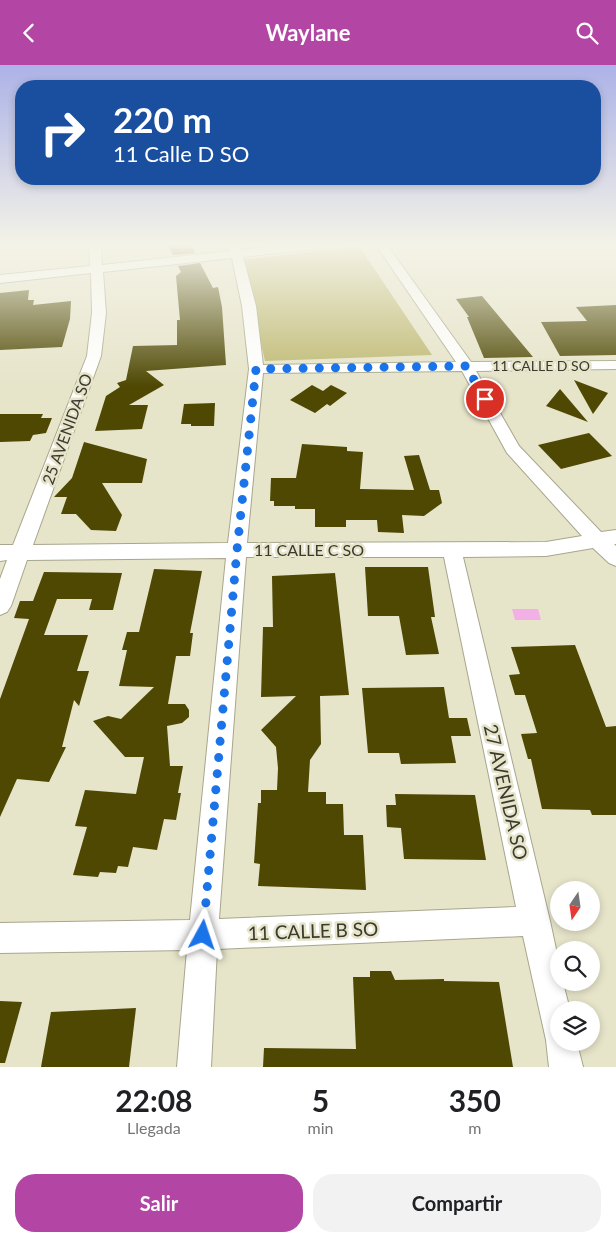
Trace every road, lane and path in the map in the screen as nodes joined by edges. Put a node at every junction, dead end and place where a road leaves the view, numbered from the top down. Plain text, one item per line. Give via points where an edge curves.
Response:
1 (98, 292) edge
2 (245, 292) edge
3 (414, 292) edge
4 (616, 365) edge
5 (466, 366) junction
6 (256, 369) junction
7 (607, 539) edge
8 (237, 550) junction
9 (452, 550) junction
10 (0, 553) edge
11 (21, 553) junction
12 (616, 558) edge
13 (0, 607) edge
14 (535, 921) junction
15 (203, 935) junction
16 (0, 938) edge
17 (552, 1001) edge
18 (563, 1051) edge
19 (194, 1067) edge
20 (566, 1067) edge

1 - 11 street, 25 AVENIDA SO via 99,313 94,356
2 - 6 street
3 - 5 street
4 - 5 street, 11 CALLE D SO
5 - 6 street, 11 CALLE D SO
5 - 7 street via 513,449
6 - 8 street
7 - 9 street, 11 CALLE C SO via 546,549
7 - 12 street
8 - 9 street, 11 CALLE C SO
8 - 11 street, 11 CALLE C SO
8 - 15 street
9 - 14 street, 27 AVENIDA SO
10 - 11 street, 11 CALLE C SO
11 - 13 street, 25 AVENIDA SO
14 - 15 street, 11 CALLE B SO
14 - 17 street, 27 AVENIDA SO
15 - 16 street, 11 CALLE B SO
15 - 19 street
18 - 20 street

